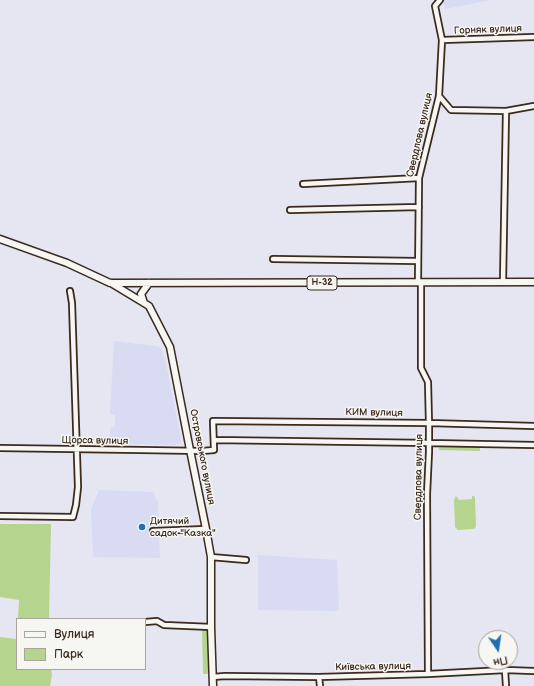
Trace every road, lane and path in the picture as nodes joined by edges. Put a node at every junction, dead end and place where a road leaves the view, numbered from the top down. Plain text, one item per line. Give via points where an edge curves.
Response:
1 (440, 0) edge
2 (534, 37) edge
3 (442, 40) junction
4 (439, 96) junction
5 (534, 106) edge
6 (506, 111) junction
7 (419, 178) junction
8 (303, 184) dead end
9 (419, 207) junction
10 (290, 210) dead end
11 (0, 239) edge
12 (273, 259) dead end
13 (418, 261) junction
14 (420, 282) junction
15 (503, 282) junction
16 (534, 282) edge
17 (110, 283) junction
18 (149, 283) junction
19 (70, 290) dead end
20 (144, 303) junction
21 (429, 423) junction
22 (534, 426) edge
23 (214, 440) junction
24 (429, 443) junction
25 (534, 445) edge
26 (0, 448) edge
27 (77, 449) junction
28 (190, 450) junction
29 (0, 516) edge
30 (206, 529) junction
31 (153, 531) dead end
32 (211, 556) junction
33 (246, 560) dead end
34 (146, 622) edge
35 (211, 627) junction
36 (505, 670) junction
37 (534, 671) edge
38 (428, 674) junction
39 (213, 677) junction
40 (319, 677) junction
41 (213, 686) edge
42 (320, 686) edge
43 (506, 686) edge

1 - 3 street, Свердлова вулиця via 435,6
2 - 3 street, Горняк вулиця
3 - 4 street, Свердлова вулиця
4 - 6 street via 451,110
4 - 7 street, Свердлова вулиця
5 - 6 street
6 - 15 street
7 - 8 street
7 - 9 street, Свердлова вулиця
9 - 10 street
9 - 13 street, Свердлова вулиця
11 - 17 main road, Н-32 via 67,262
12 - 13 street
13 - 14 street, Свердлова вулиця
14 - 15 main road, Н-32
14 - 18 main road, Н-32
14 - 21 street, Свердлова вулиця via 421,368 428,382
15 - 16 main road, Н-32
17 - 18 main road, Н-32
17 - 20 main road, Островського вулиця
18 - 20 main road via 141,294
19 - 27 street
20 - 28 main road, Островського вулиця via 149,306 170,347
21 - 22 street, КИМ вулиця
21 - 23 street, КИМ вулиця via 213,420
21 - 24 street, Свердлова вулиця
23 - 24 street
23 - 28 street, Щорса вулиця via 214,450
24 - 25 street
24 - 38 street, Свердлова вулиця
26 - 27 street, Щорса вулиця
27 - 28 street, Щорса вулиця
27 - 29 street via 78,487 73,517
28 - 30 main road, Островського вулиця
30 - 31 street
30 - 32 main road, Островського вулиця
32 - 33 street
32 - 35 main road, Островського вулиця
34 - 35 street
35 - 39 main road, Островського вулиця
36 - 37 street, Київська вулиця
36 - 38 street, Київська вулиця
36 - 43 street
38 - 40 street, Київська вулиця
39 - 40 street, Київська вулиця
39 - 41 main road, Островського вулиця
40 - 42 street

